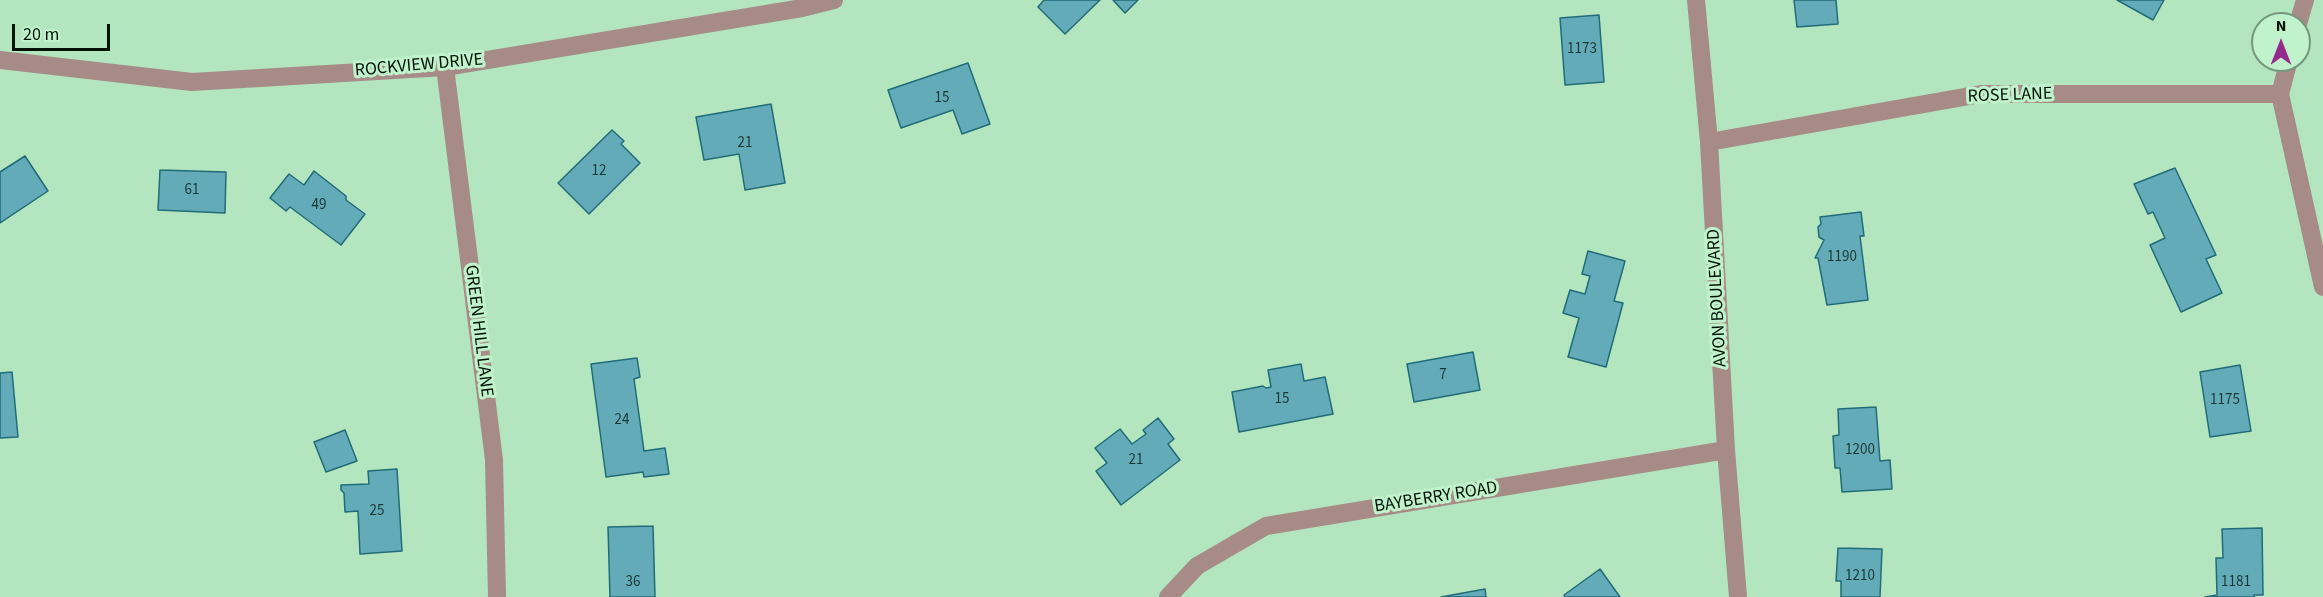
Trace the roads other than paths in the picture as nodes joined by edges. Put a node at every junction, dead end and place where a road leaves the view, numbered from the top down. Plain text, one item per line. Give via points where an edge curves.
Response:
1 (834, 0) edge
2 (1696, 0) edge
3 (0, 60) edge
4 (444, 67) junction
5 (2286, 72) edge
6 (2280, 94) junction
7 (1709, 142) junction
8 (2323, 287) edge
9 (1726, 450) junction
10 (497, 597) edge
11 (1168, 597) edge
12 (1738, 597) edge

1 - 4 street, ROCKVIEW DRIVE
2 - 7 street, AVON BOULEVARD
3 - 4 street, ROCKVIEW DRIVE via 192,82
4 - 10 street, GREEN HILL LANE via 494,460
5 - 6 street
6 - 7 street, ROSE LANE via 1981,94
6 - 8 street
7 - 9 street, AVON BOULEVARD
9 - 11 street, BAYBERRY ROAD via 1266,526 1197,566
9 - 12 street, AVON BOULEVARD

